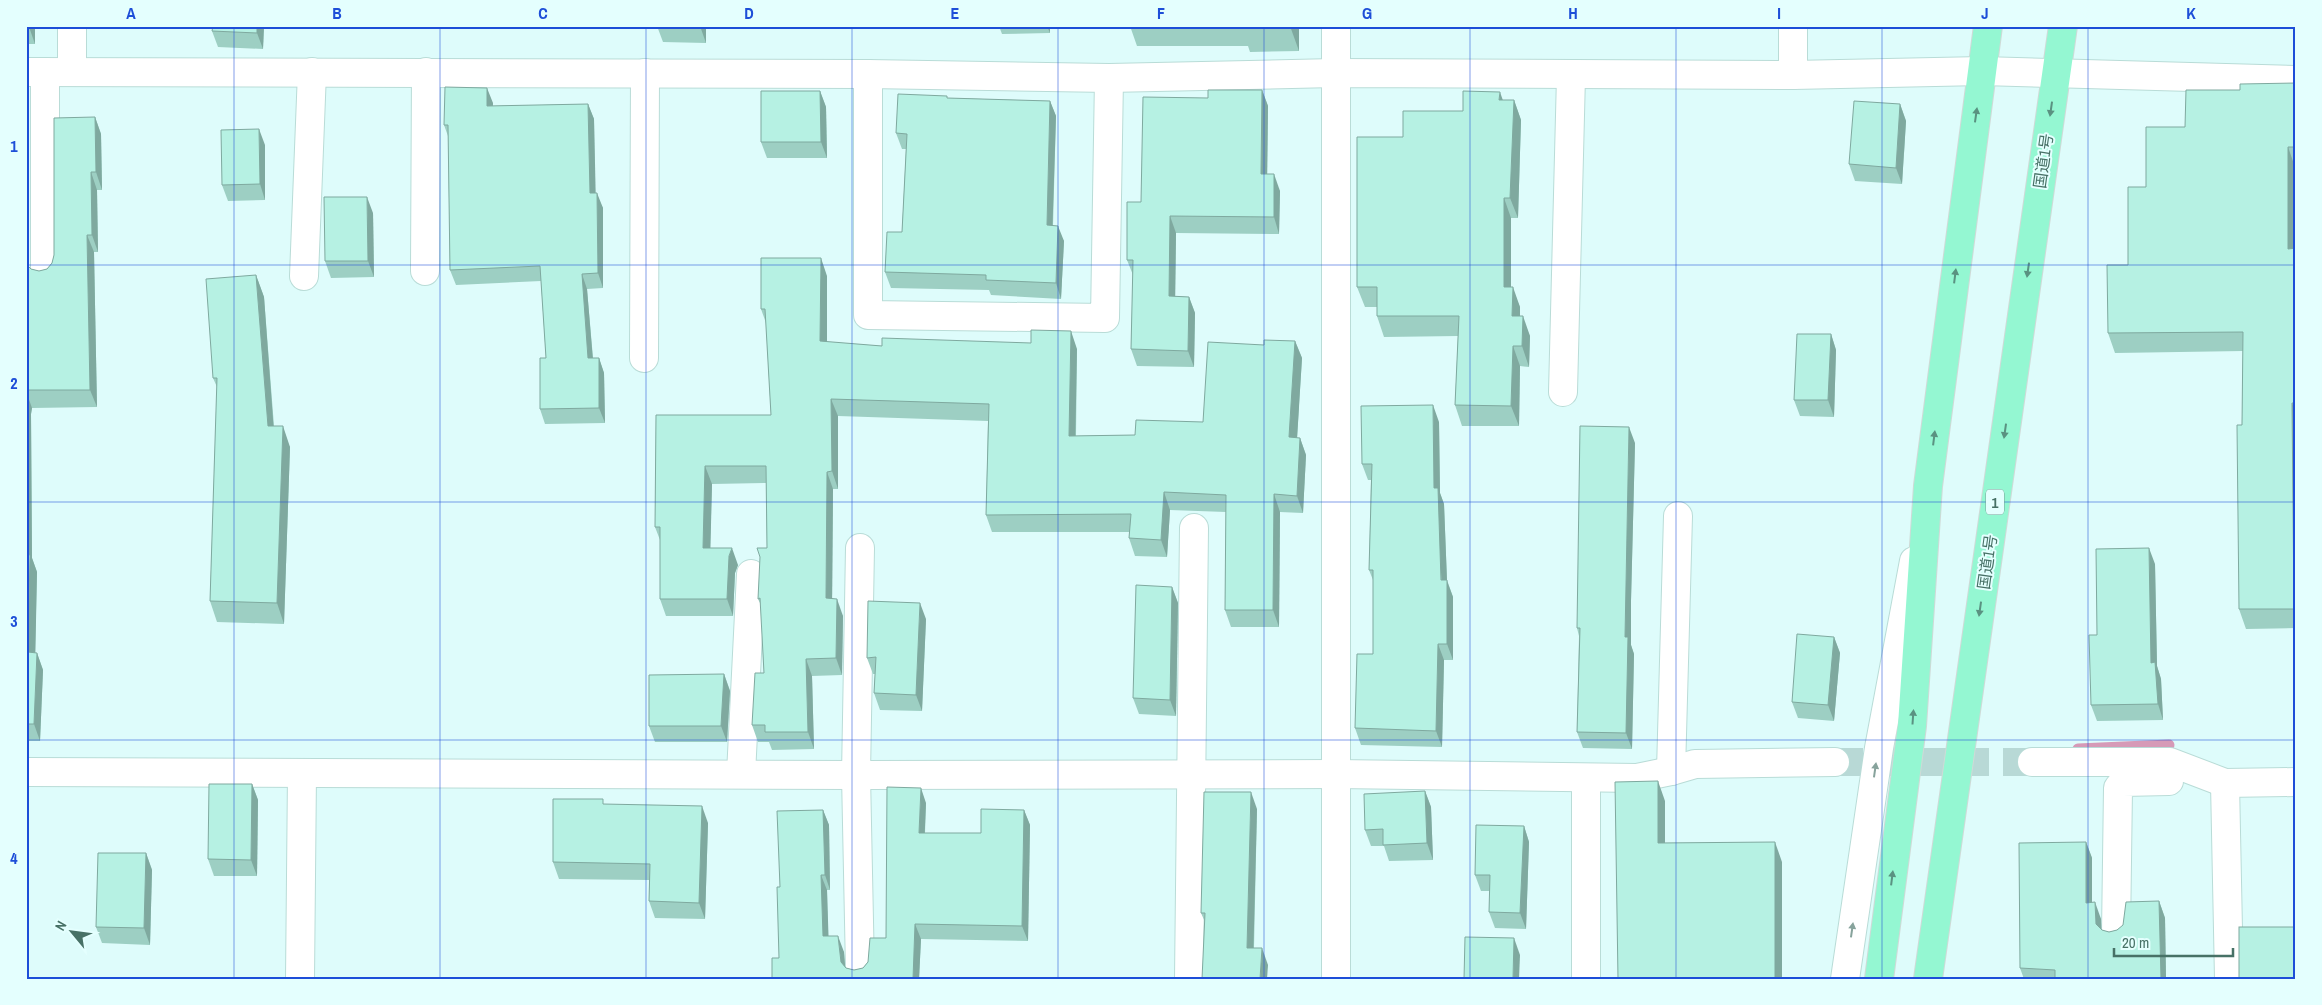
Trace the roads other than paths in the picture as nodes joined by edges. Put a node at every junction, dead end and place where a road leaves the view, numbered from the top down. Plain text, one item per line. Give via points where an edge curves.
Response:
1 (72, 26) edge
2 (1336, 26) edge
3 (1792, 26) edge
4 (1988, 26) edge
5 (2062, 26) edge
6 (1982, 71) junction
7 (36, 72) edge
8 (72, 72) junction
9 (312, 72) junction
10 (426, 72) junction
11 (646, 73) junction
12 (1336, 73) junction
13 (868, 74) junction
14 (2056, 74) junction
15 (1793, 75) junction
16 (1571, 76) junction
17 (1109, 78) junction
18 (2296, 80) edge
19 (425, 271) dead end
20 (45, 273) edge
21 (304, 276) dead end
22 (644, 358) dead end
23 (1563, 392) dead end
24 (1928, 486) junction
25 (1678, 516) dead end
26 (1194, 528) dead end
27 (860, 548) dead end
28 (751, 574) dead end
29 (1835, 762) tunnel mouth
30 (2032, 762) tunnel mouth
31 (26, 772) edge
32 (1671, 772) junction
33 (2198, 772) junction
34 (302, 773) junction
35 (741, 774) junction
36 (1191, 774) junction
37 (1336, 774) junction
38 (856, 775) junction
39 (1586, 778) junction
40 (1798, 782) dead end
41 (2296, 782) edge
42 (2225, 783) junction
43 (2116, 933) edge
44 (1932, 952) junction
45 (860, 970) edge
46 (300, 979) edge
47 (1189, 979) edge
48 (1336, 979) edge
49 (1586, 979) edge
50 (1845, 979) edge
51 (1879, 979) edge
52 (1928, 979) edge
53 (1932, 979) edge
54 (2229, 979) edge

1 - 8 street
2 - 12 street
3 - 15 street
4 - 6 highway
5 - 14 highway, 国道1号 / 1
6 - 14 street
6 - 15 street
24 -> 6 highway
7 - 8 street
7 - 20 street
8 - 9 street
9 - 10 street
9 - 21 street
10 - 11 street
10 - 19 street
11 - 13 street
11 - 22 street
12 - 16 street
12 - 17 street
12 - 37 street
13 - 17 street
13 - 17 street via 868,315 1105,318
14 - 18 street
14 -> 44 highway, 国道1号 / 1
15 - 16 street
16 - 23 street
50 -> 24 street via 1879,748
51 -> 24 highway via 1912,726
25 - 32 street
26 - 36 street
27 - 38 street
28 - 35 street
29 - 32 street via 1695,764
30 - 33 street via 2170,762
31 - 34 street
32 - 39 street via 1637,778
32 - 40 street via 1692,781
33 - 42 street
33 - 43 street via 2178,781 2123,782 2118,788
34 - 35 street
34 - 46 street
35 - 38 street
36 - 37 street
36 - 38 street
36 - 47 street
37 - 39 street
37 - 48 street
38 - 45 street
39 - 49 street
41 - 42 street
42 - 54 street
44 - 52 highway, 国道1号 / 1
44 - 53 street

